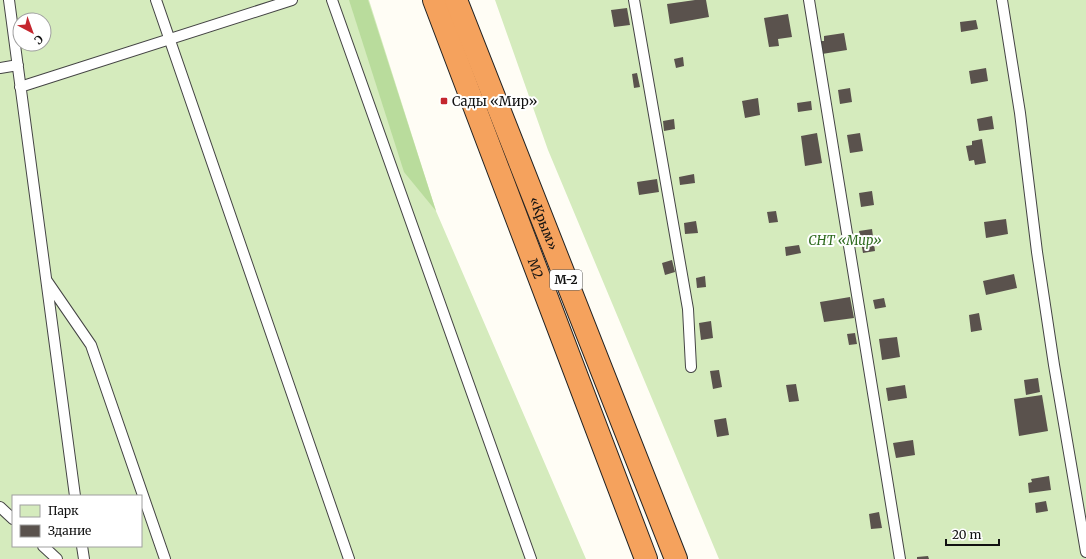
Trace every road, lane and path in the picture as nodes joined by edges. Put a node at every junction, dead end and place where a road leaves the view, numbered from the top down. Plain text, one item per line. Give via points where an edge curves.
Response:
1 (9, 0) edge
2 (156, 0) edge
3 (292, 0) edge
4 (332, 0) edge
5 (434, 0) edge
6 (456, 0) edge
7 (634, 0) edge
8 (809, 0) edge
9 (1002, 0) edge
10 (170, 39) junction
11 (18, 65) junction
12 (0, 68) edge
13 (20, 87) junction
14 (46, 279) junction
15 (691, 367) dead end
16 (75, 495) edge
17 (0, 507) edge
18 (12, 518) edge
19 (44, 547) edge
20 (82, 547) edge
21 (1086, 552) edge
22 (57, 559) edge
23 (84, 559) edge
24 (165, 559) edge
25 (349, 559) edge
26 (531, 559) edge
27 (646, 559) edge
28 (676, 559) edge
29 (900, 559) edge

1 - 11 lane
2 - 10 lane
3 - 10 lane
4 - 26 lane
5 - 27 highway, М2
6 - 28 highway, «Крым» / М-2
7 - 15 lane via 688,309
8 - 29 lane
9 - 21 lane via 1053,358
10 - 13 lane
10 - 25 lane
11 - 12 lane
11 - 13 lane
13 - 14 lane
14 - 16 lane
14 - 24 lane via 91,345
17 - 18 lane
19 - 22 lane
20 - 23 lane

